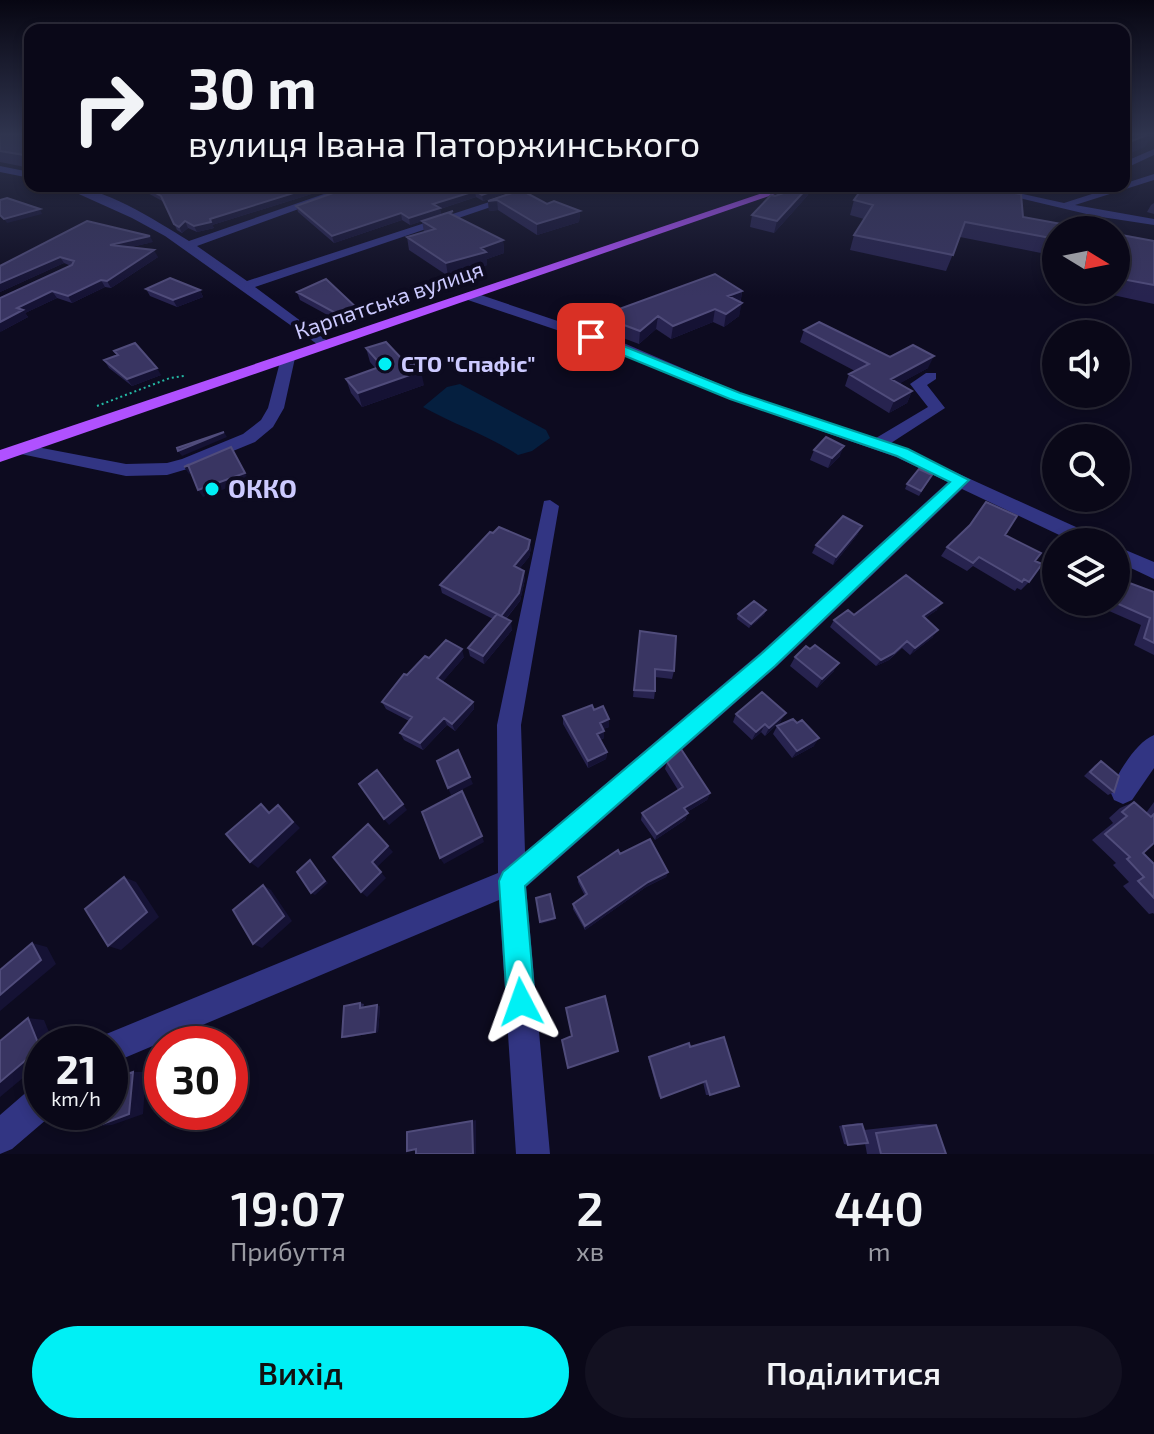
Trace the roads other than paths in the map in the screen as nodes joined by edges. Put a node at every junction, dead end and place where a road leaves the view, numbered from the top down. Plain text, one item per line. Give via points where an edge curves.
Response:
1 (82, 192) edge
2 (328, 192) edge
3 (340, 192) edge
4 (530, 192) edge
5 (775, 192) edge
6 (1003, 192) edge
7 (1106, 192) edge
8 (323, 198) junction
9 (1065, 205) junction
10 (1154, 222) edge
11 (189, 245) junction
12 (245, 286) junction
13 (470, 296) junction
14 (324, 345) junction
15 (288, 358) junction
16 (931, 376) dead end
17 (878, 444) junction
18 (21, 449) junction
19 (0, 456) edge
20 (961, 480) junction
21 (550, 506) dead end
22 (1062, 528) edge
23 (1130, 560) edge
24 (1154, 571) edge
25 (1154, 747) edge
26 (1123, 791) dead end
27 (512, 881) junction
28 (128, 1041) edge
29 (24, 1116) edge
30 (0, 1137) edge
31 (533, 1154) edge

1 - 11 street via 126,208
2 - 8 street
3 - 8 street
4 - 12 street
5 - 13 main road, Карпатська вулиця
6 - 9 street
7 - 9 street
8 - 11 street
9 - 10 street
11 - 12 street
12 - 14 street
13 - 14 main road, Карпатська вулиця
13 - 17 street
14 - 15 main road, Карпатська вулиця
15 - 18 main road, Карпатська вулиця
15 - 18 street via 267,423 249,438 188,463 126,470
16 - 17 street via 918,384 937,408
17 - 20 street
18 - 19 main road, Карпатська вулиця
20 - 22 street
20 - 27 street via 768,660
21 - 27 street via 509,725
23 - 24 street
25 - 26 street
27 - 28 street
27 - 31 street
29 - 30 street

